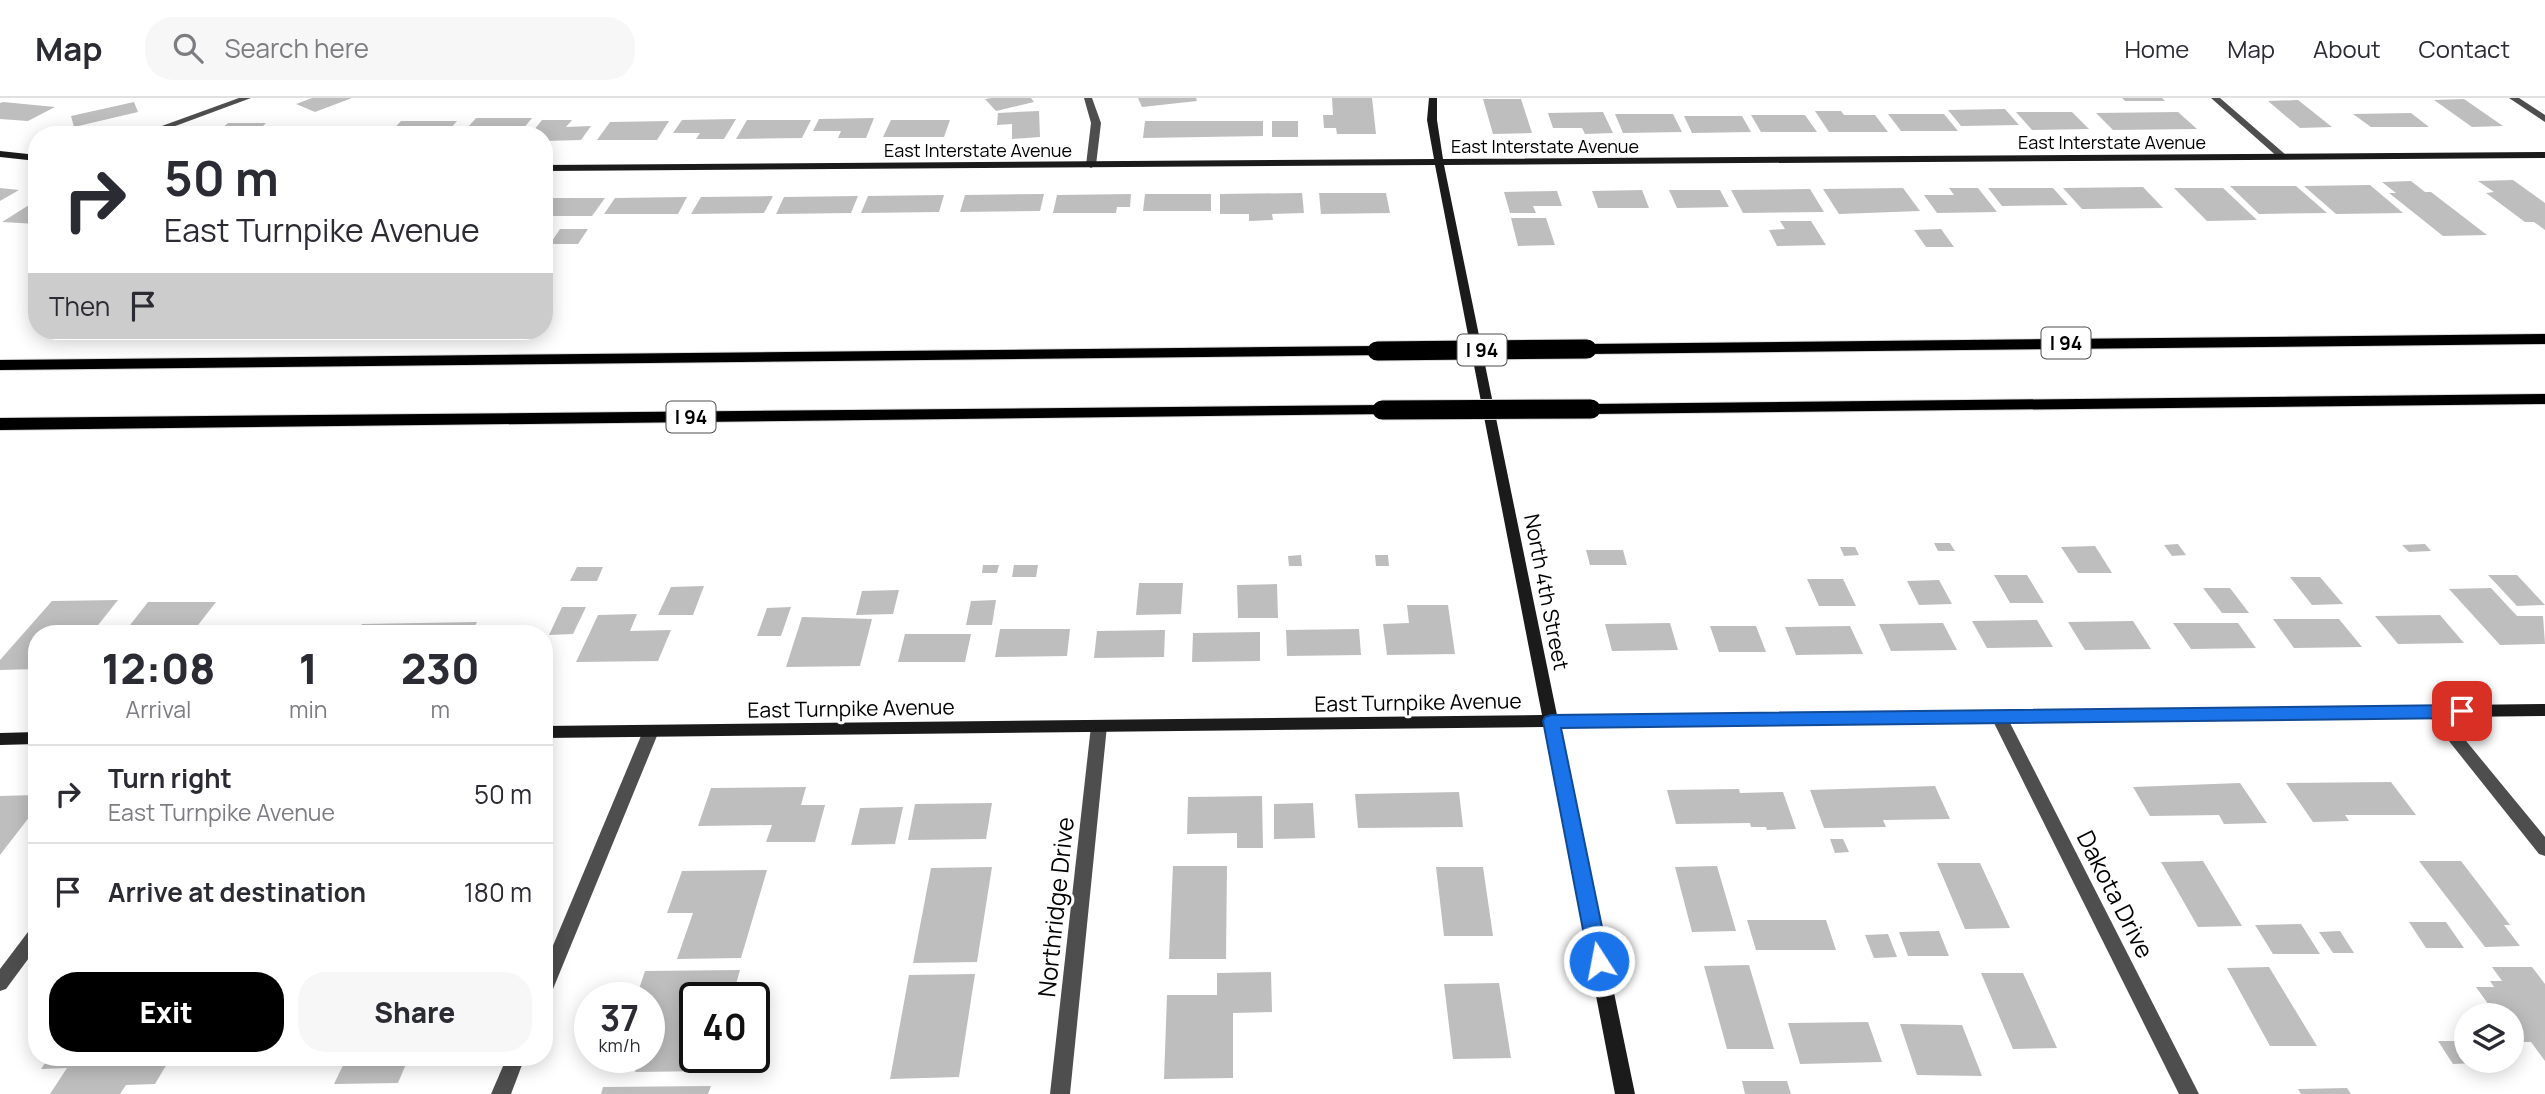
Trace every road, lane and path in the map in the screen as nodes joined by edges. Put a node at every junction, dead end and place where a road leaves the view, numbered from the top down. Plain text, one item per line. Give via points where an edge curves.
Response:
1 (247, 98) edge
2 (1088, 98) edge
3 (1433, 98) edge
4 (2215, 98) edge
5 (2513, 98) edge
6 (2545, 119) edge
7 (167, 126) edge
8 (0, 154) edge
9 (2545, 155) edge
10 (28, 157) edge
11 (2283, 157) junction
12 (1439, 162) junction
13 (1091, 165) junction
14 (553, 169) edge
15 (2545, 339) edge
16 (0, 365) edge
17 (2545, 399) edge
18 (0, 424) edge
19 (2545, 710) edge
20 (2434, 712) junction
21 (1998, 717) junction
22 (1551, 721) junction
23 (1099, 726) junction
24 (651, 731) junction
25 (553, 732) edge
26 (28, 738) edge
27 (0, 739) edge
28 (2545, 849) edge
29 (28, 945) edge
30 (553, 967) edge
31 (0, 983) edge
32 (512, 1066) edge
33 (501, 1094) edge
34 (1060, 1094) edge
35 (1625, 1094) edge
36 (2189, 1094) edge

1 - 7 street
2 - 13 street via 1096,123
3 - 12 street, North 4th Street
4 - 11 street
5 - 6 street
8 - 10 street
9 - 11 street, East Interstate Avenue
11 - 12 street, East Interstate Avenue
12 - 13 street, East Interstate Avenue
12 - 22 street, North 4th Street
13 - 14 street, East Interstate Avenue
15 - 16 highway, I 94, bridge
17 - 18 highway, I 94, bridge
19 - 20 street, East Turnpike Avenue
20 - 21 street, East Turnpike Avenue
20 - 28 street
21 - 22 street, East Turnpike Avenue
21 - 36 street, Dakota Drive
22 - 23 street, East Turnpike Avenue
22 - 35 street, North 4th Street
23 - 24 street, East Turnpike Avenue
23 - 34 street, Northridge Drive
24 - 25 street, East Turnpike Avenue
24 - 30 street
26 - 27 street
29 - 31 street
32 - 33 street

